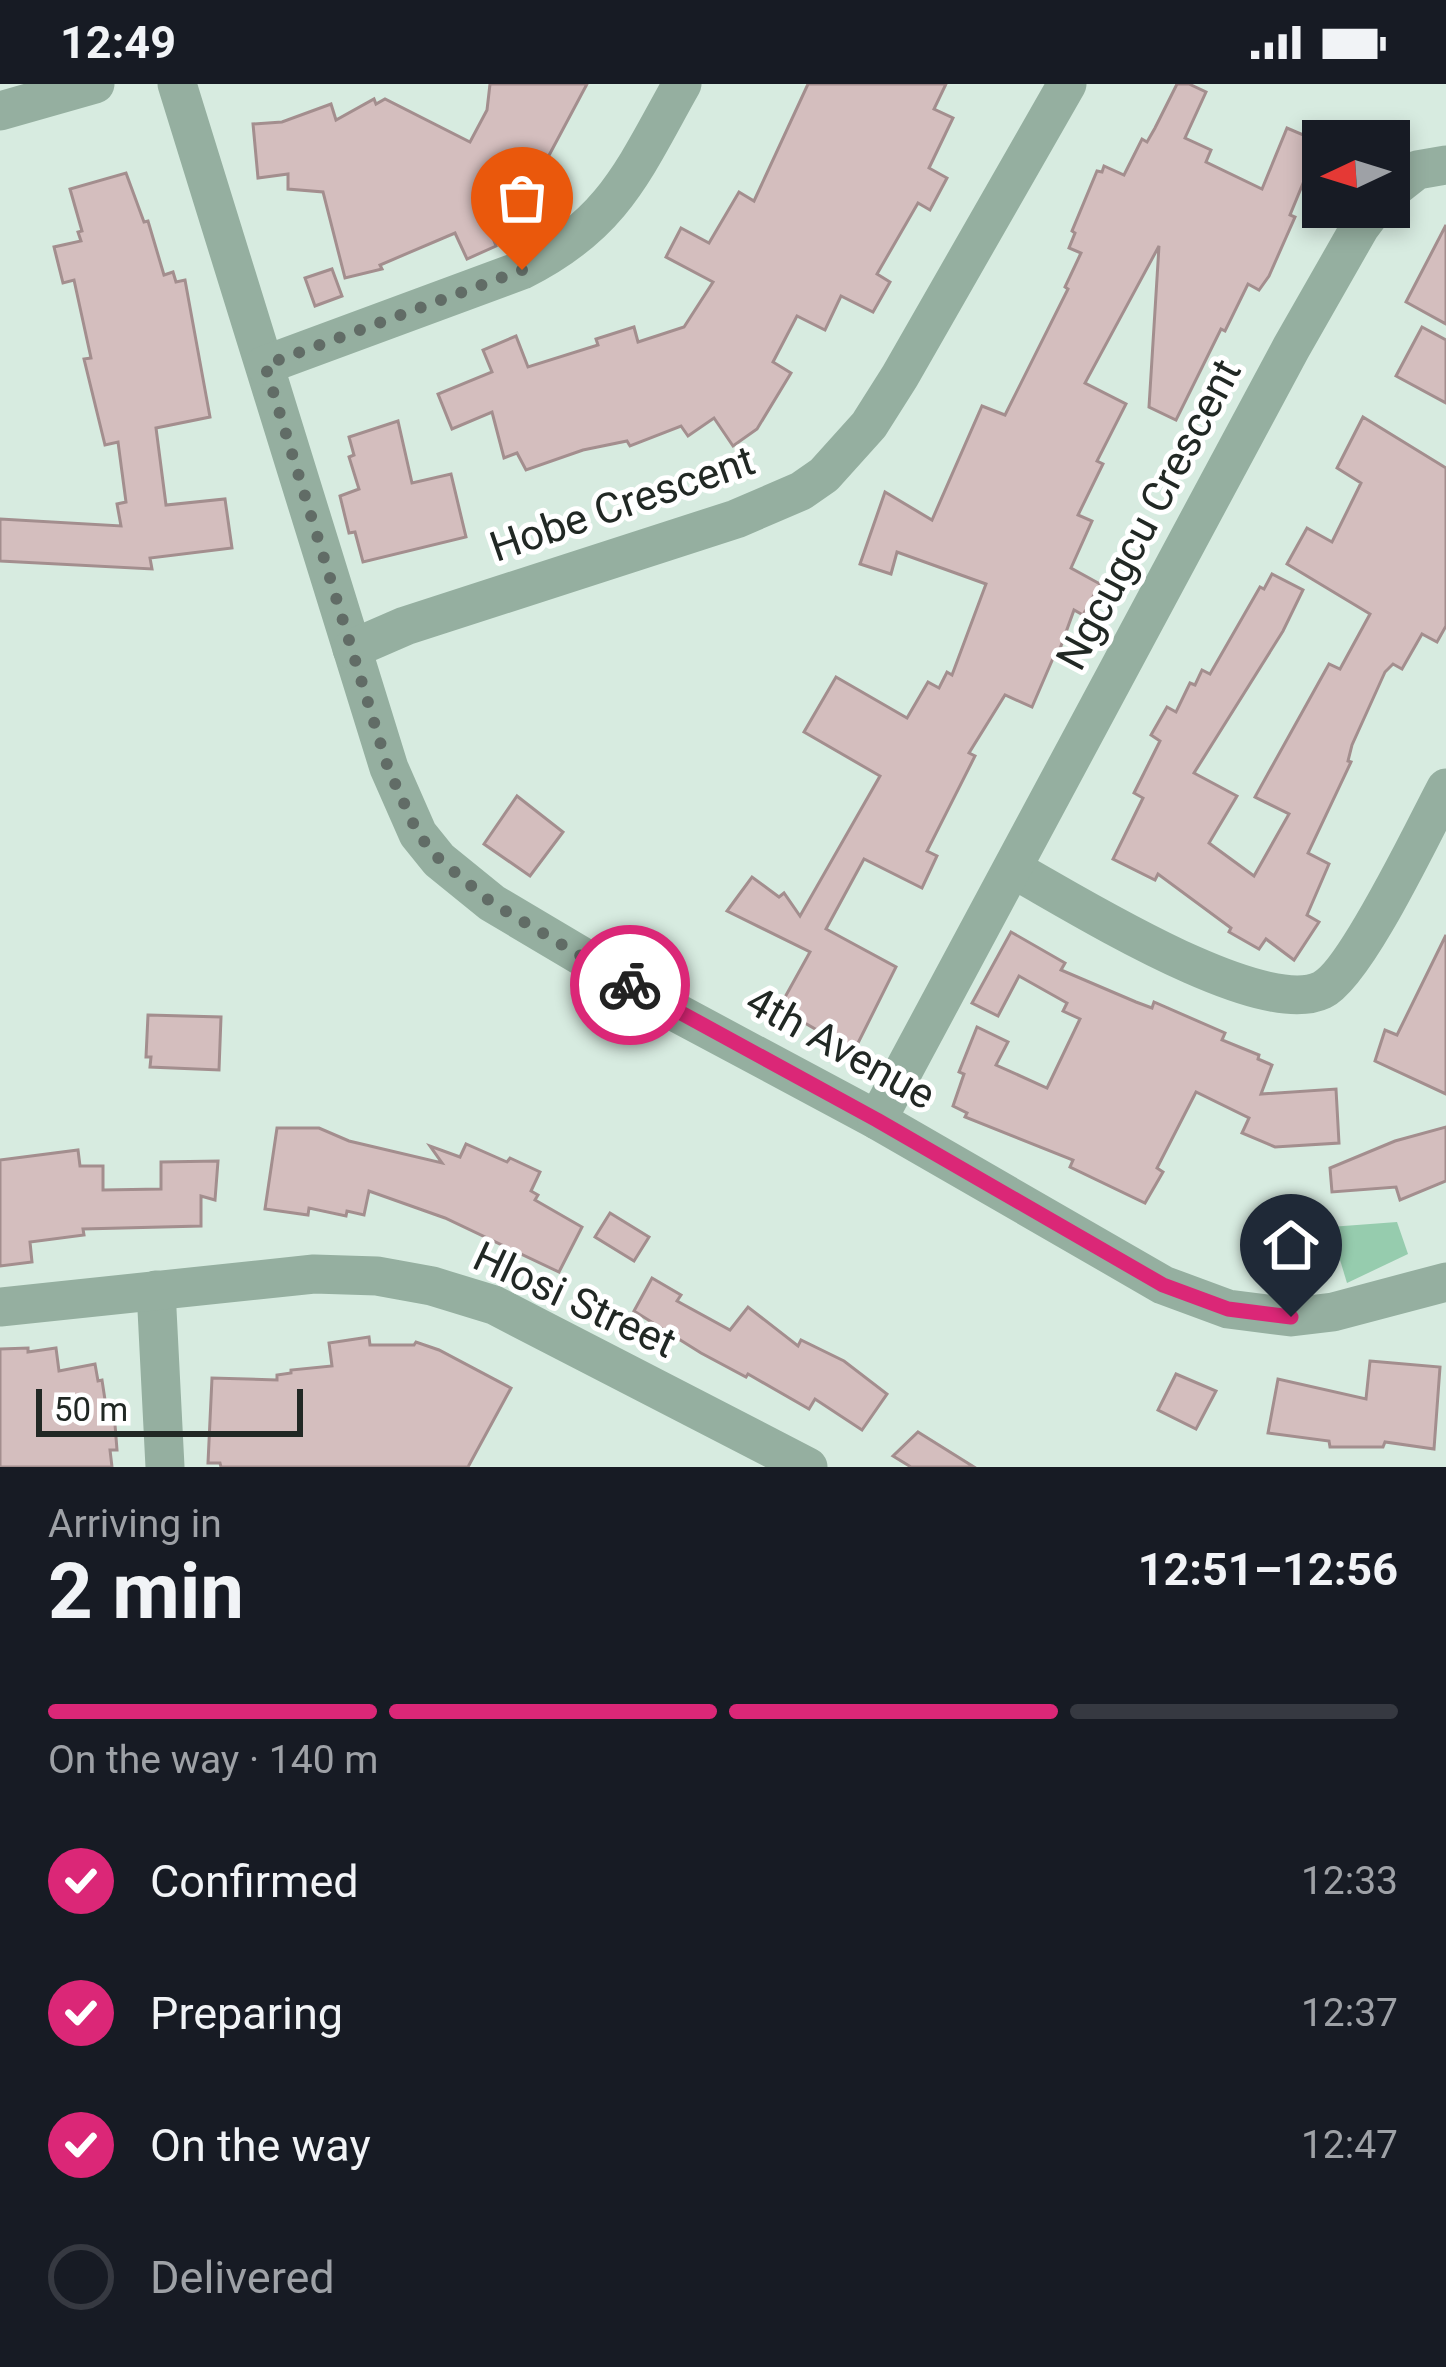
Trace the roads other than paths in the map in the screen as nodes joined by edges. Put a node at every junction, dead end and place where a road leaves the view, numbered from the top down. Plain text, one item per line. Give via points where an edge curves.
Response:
1 (94, 84) edge
2 (177, 84) edge
3 (682, 84) edge
4 (1067, 84) edge
5 (0, 111) edge
6 (1446, 165) edge
7 (1410, 176) edge
8 (1359, 228) edge
9 (265, 365) junction
10 (352, 649) junction
11 (1446, 788) edge
12 (1013, 869) junction
13 (877, 1120) junction
14 (1446, 1282) edge
15 (156, 1290) junction
16 (0, 1307) edge
17 (165, 1467) edge
18 (808, 1467) edge

1 - 5 street
2 - 9 street, 4th Avenue
3 - 9 street via 621,193 554,254
4 - 10 street, Hobe Crescent via 869,425 824,475 736,519
6 - 7 street
8 - 12 street, Ngcugcu Crescent
9 - 10 street, 4th Avenue
10 - 13 street, 4th Avenue via 402,804 440,860 492,903
11 - 12 street via 1357,951 1323,990 1308,993 1258,991 1219,978
12 - 13 street, Ngcugcu Crescent
13 - 14 street, 4th Avenue via 1138,1272 1213,1305 1291,1317
15 - 16 street, Hlosi Street
15 - 17 street
15 - 18 street, Hlosi Street via 314,1274 432,1286 494,1305

